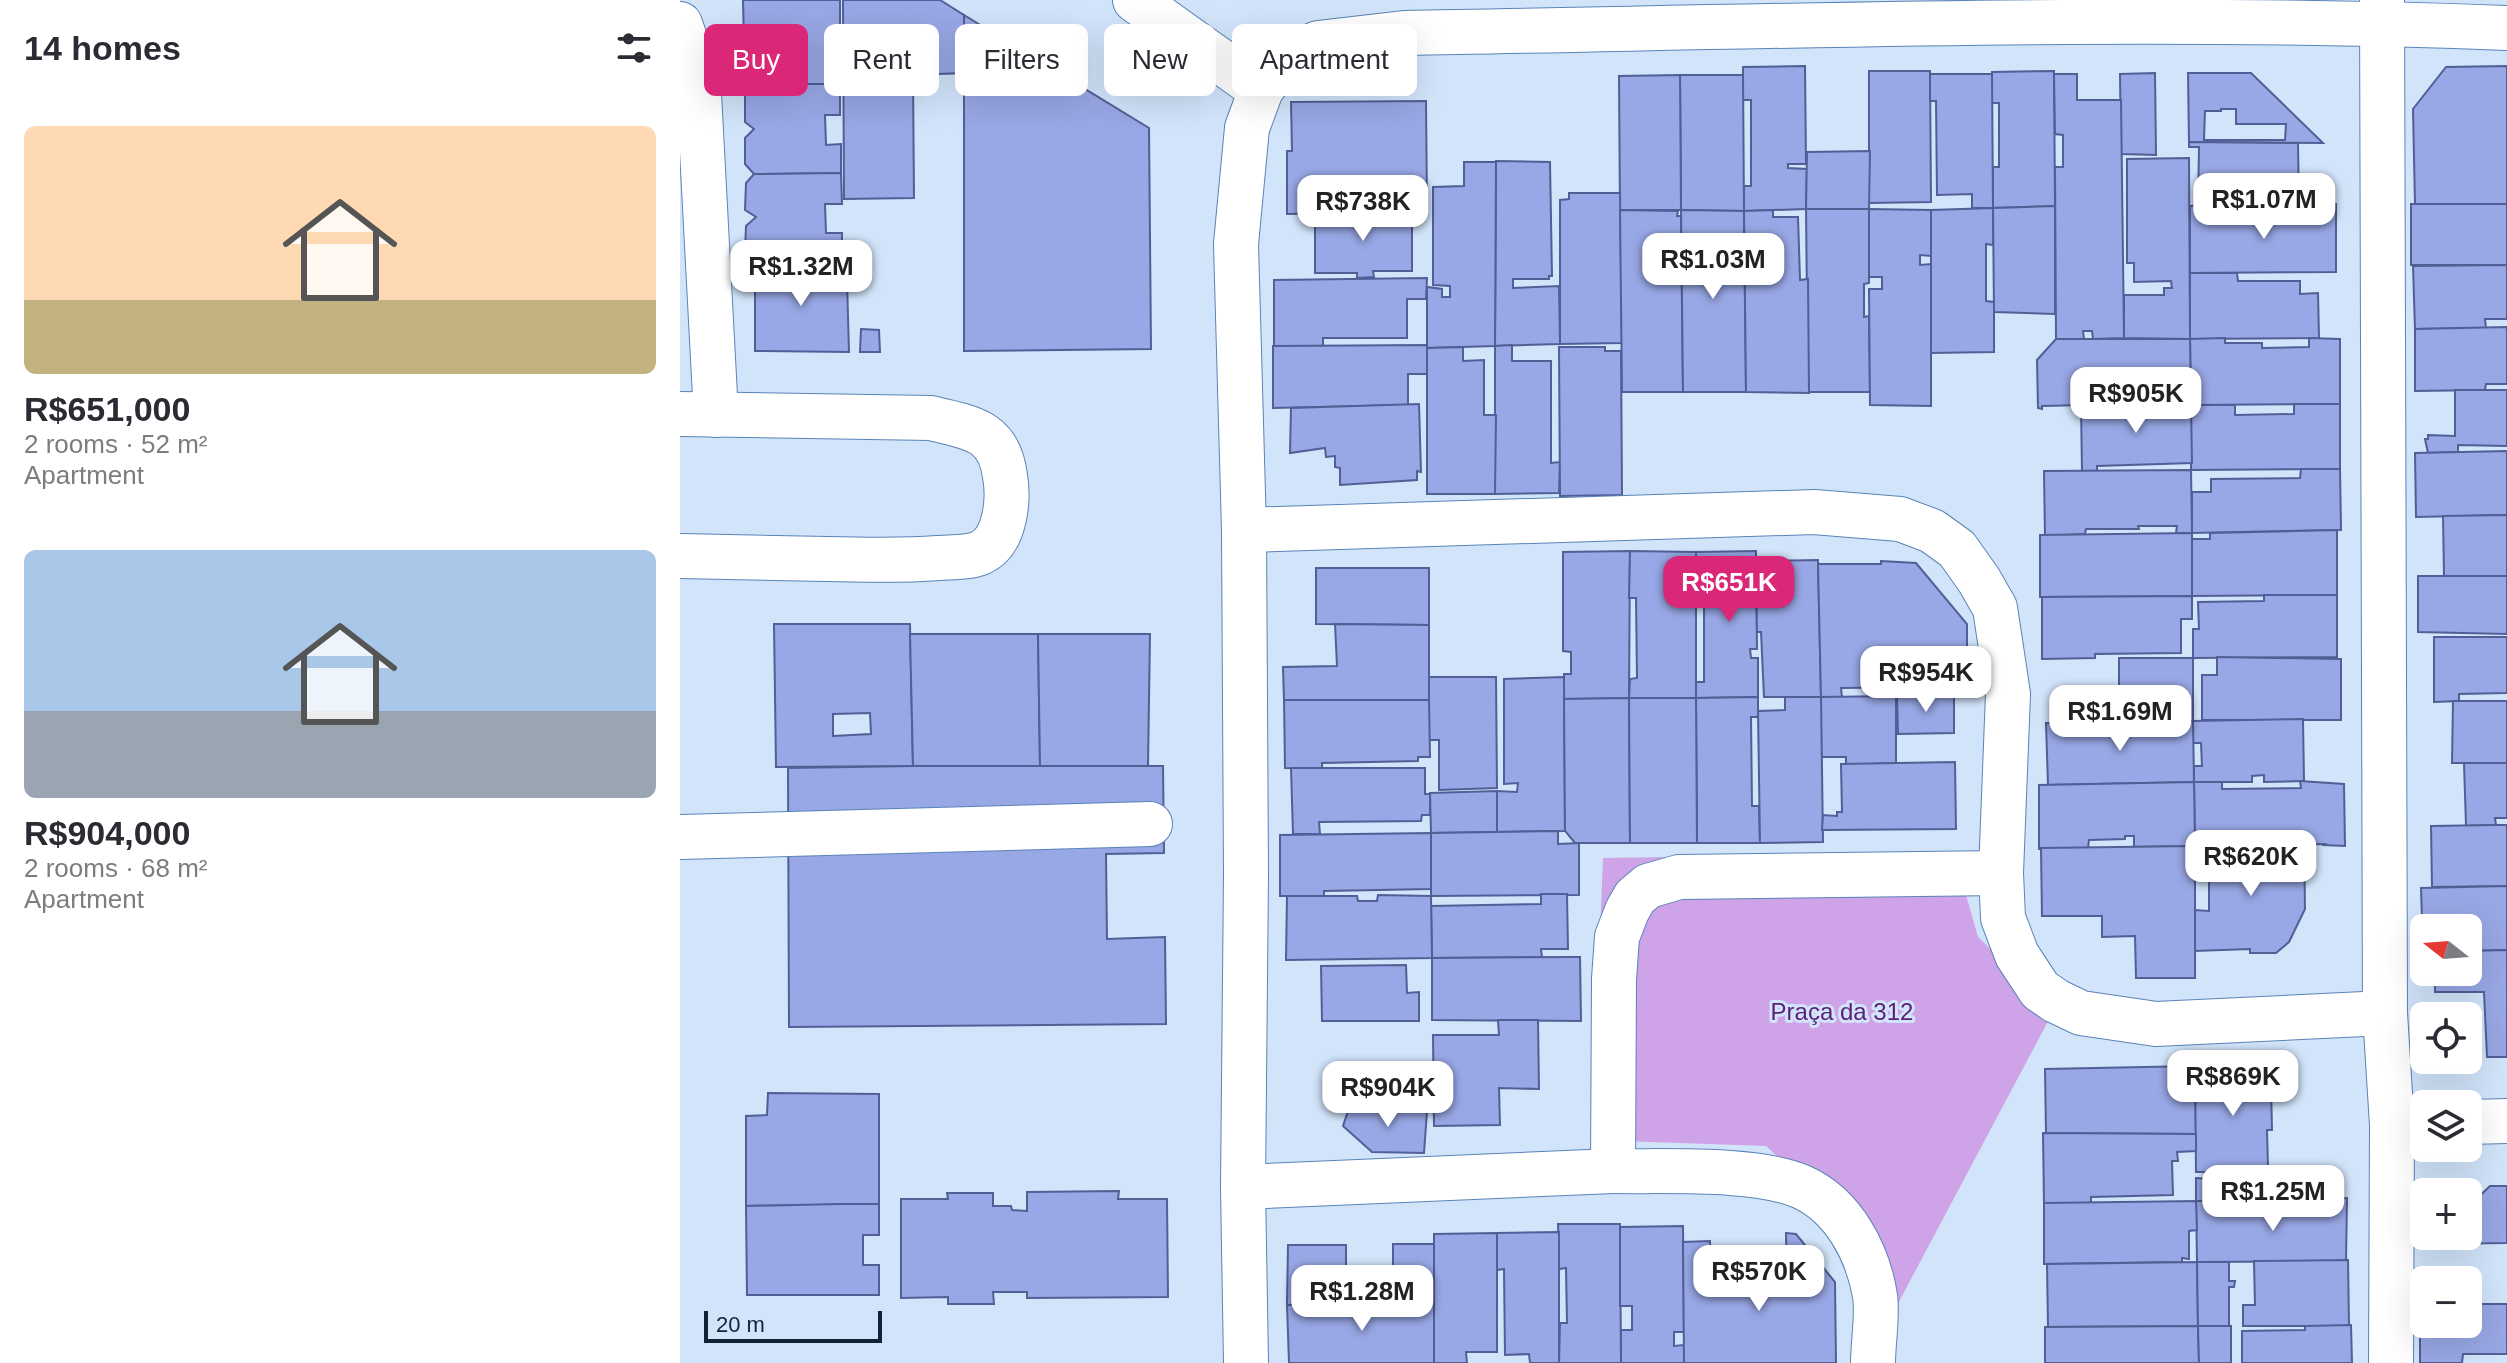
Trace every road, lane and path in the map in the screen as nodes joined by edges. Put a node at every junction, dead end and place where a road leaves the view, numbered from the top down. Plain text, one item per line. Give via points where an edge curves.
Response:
1 (1135, 0) edge
2 (2382, 12) edge
3 (680, 24) edge
4 (2507, 28) edge
5 (1417, 33) edge
6 (1232, 69) edge
7 (1259, 96) edge
8 (698, 414) edge
9 (1244, 530) junction
10 (680, 556) edge
11 (1150, 824) dead end
12 (680, 837) edge
13 (2001, 873) junction
14 (2385, 1013) junction
15 (2507, 1121) edge
16 (2482, 1122) edge
17 (2408, 1124) edge
18 (1613, 1171) junction
19 (1243, 1187) junction
20 (1246, 1363) edge
21 (1873, 1363) edge
22 (2391, 1363) edge

1 - 6 street
2 - 4 street
2 - 5 street
2 - 14 street
3 - 8 street via 698,75
7 - 9 street via 1247,128 1236,244
8 - 10 street via 931,418 978,432 993,441 1001,456 1006,478 1003,521 980,554 908,560
9 - 13 street via 1814,512 1900,519 1932,531 1957,549 1995,608 2008,694
9 - 19 street
11 - 12 street
13 - 14 street via 2003,918 2029,977 2040,990 2081,1013 2156,1024
13 - 18 street via 1679,877 1648,886 1635,897 1617,937
14 - 17 street
15 - 16 street
17 - 22 street
18 - 19 street
18 - 21 street via 1742,1175 1802,1187 1821,1199 1849,1227 1862,1250 1876,1298
19 - 20 street

